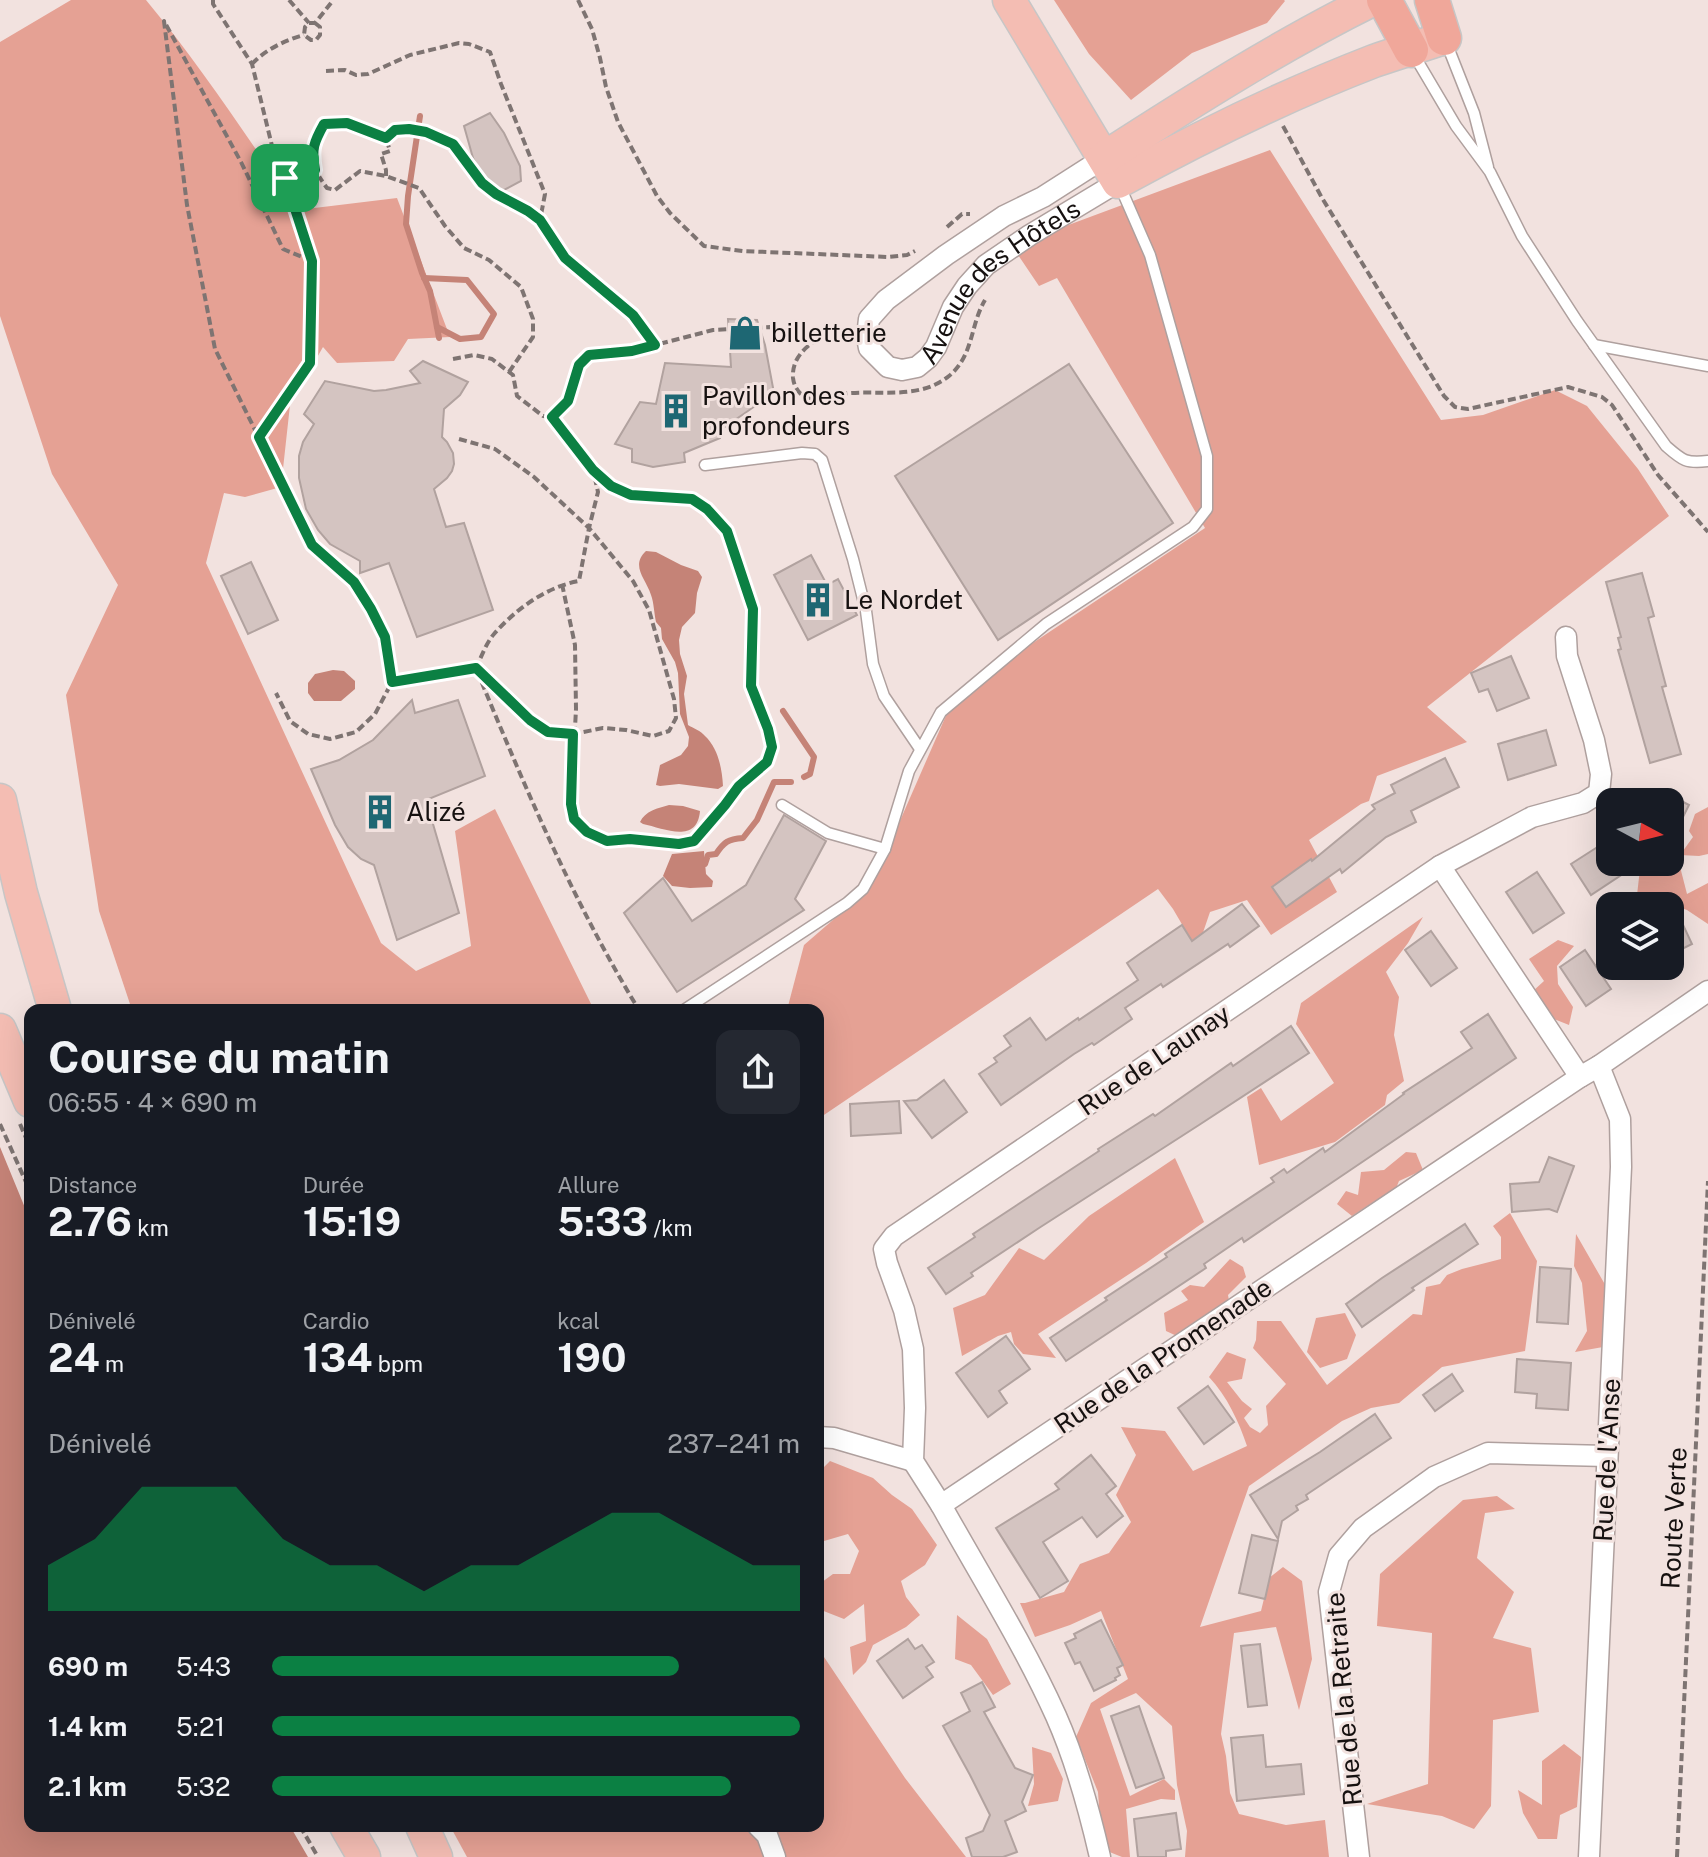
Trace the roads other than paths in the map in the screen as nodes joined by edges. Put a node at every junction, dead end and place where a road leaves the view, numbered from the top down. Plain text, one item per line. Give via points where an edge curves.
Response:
1 (1009, 0) edge
2 (1372, 0) edge
3 (1384, 0) edge
4 (1432, 0) edge
5 (1444, 38) junction
6 (1411, 50) junction
7 (1111, 170) junction
8 (1490, 172) junction
9 (1594, 345) junction
10 (1708, 366) edge
11 (1708, 461) edge
12 (705, 465) dead end
13 (1566, 637) dead end
14 (920, 749) junction
15 (0, 800) edge
16 (782, 805) dead end
17 (885, 849) junction
18 (1440, 866) junction
19 (1708, 991) edge
20 (53, 1004) edge
21 (693, 1004) edge
22 (0, 1030) edge
23 (1599, 1066) junction
24 (1580, 1077) junction
25 (24, 1087) edge
26 (824, 1437) edge
27 (1607, 1456) junction
28 (913, 1461) junction
29 (941, 1505) junction
30 (349, 1832) edge
31 (425, 1832) edge
32 (764, 1832) edge
33 (364, 1857) edge
34 (436, 1857) edge
35 (775, 1857) edge
36 (1100, 1857) edge
37 (1359, 1857) edge
38 (1589, 1857) edge

1 - 7 main road
2 - 7 main road, Avenue des Hôtels via 1161,121
3 - 6 highway
4 - 5 highway
5 - 6 main road, Avenue des Hôtels
5 - 8 lane via 1474,113
6 - 7 main road, Avenue des Hôtels via 1376,60 1178,149
6 - 8 lane
7 - 7 street, Avenue des Hôtels via 1043,197 920,273 869,319 869,348 888,367 917,367 936,347 953,307 986,265
7 - 14 lane via 1150,255 1207,456 1207,509 1193,527 1046,624 941,712
8 - 9 lane via 1522,236
9 - 10 lane
9 - 11 lane via 1666,446 1682,460
12 - 14 lane via 802,453 822,460 866,611 873,664 884,696
13 - 18 street via 1567,656 1594,740 1599,793 1583,803 1532,817
14 - 17 lane
15 - 20 main road
16 - 17 lane via 828,833
17 - 21 lane via 863,889 847,903
18 - 24 street
18 - 28 street, Rue de Launay via 894,1236 884,1249 913,1349
19 - 23 street, Rue de la Promenade
22 - 25 main road
23 - 24 street, Rue de la Promenade
23 - 27 street, Rue de l'Anse via 1620,1119 1621,1167
24 - 29 street, Rue de la Promenade
26 - 28 street
27 - 37 street, Rue de la Retraite via 1488,1453 1434,1477 1363,1528 1339,1556 1329,1592
27 - 38 street, Rue de l'Anse
28 - 29 street
29 - 36 street via 1056,1717 1085,1793
30 - 33 main road
31 - 34 main road
32 - 35 street

